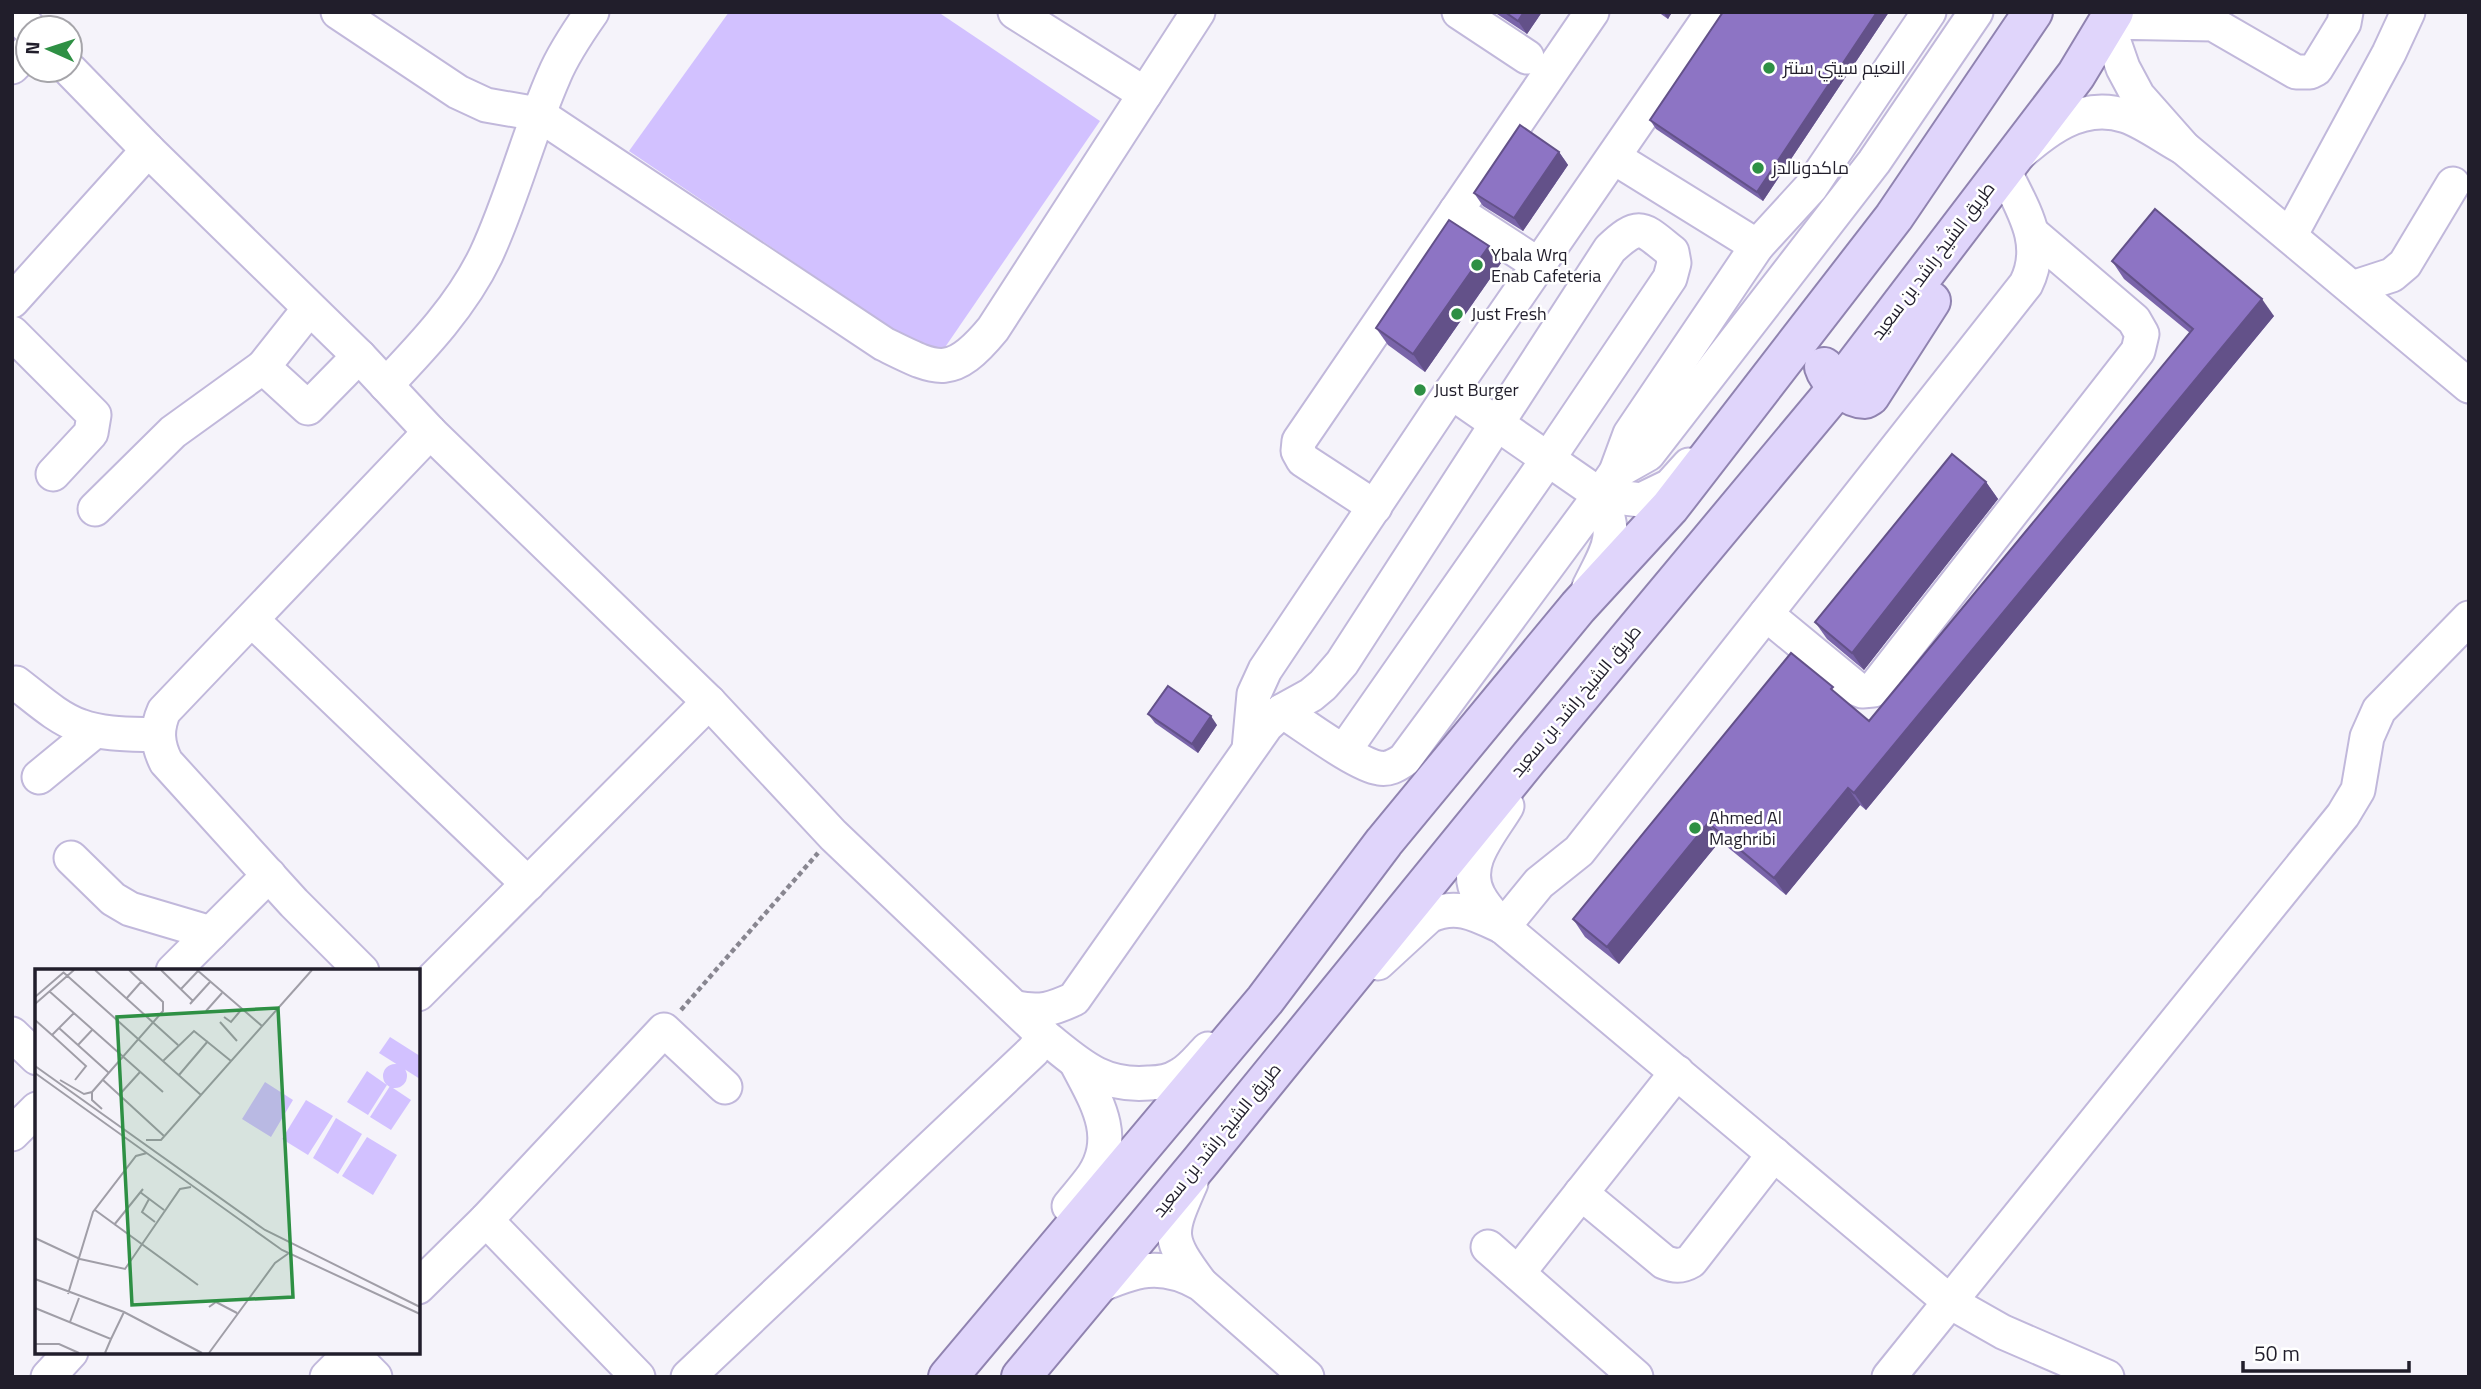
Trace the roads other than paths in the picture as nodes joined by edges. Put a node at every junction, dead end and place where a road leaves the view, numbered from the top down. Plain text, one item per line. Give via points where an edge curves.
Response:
1 (338, 12) edge
2 (592, 12) edge
3 (1014, 12) edge
4 (1198, 12) edge
5 (1459, 12) edge
6 (1592, 12) edge
7 (1713, 12) edge
8 (1929, 12) edge
9 (1976, 12) edge
10 (2033, 12) edge
11 (2346, 12) edge
12 (2408, 12) edge
13 (2110, 17) edge
14 (2216, 18) edge
15 (1527, 57) dead end
16 (84, 84) edge
17 (1145, 94) junction
18 (538, 114) junction
19 (2184, 148) junction
20 (148, 150) junction
21 (1615, 158) junction
22 (2003, 168) junction
23 (2453, 184) dead end
24 (1456, 211) junction
25 (1894, 217) junction
26 (2032, 233) junction
27 (2290, 236) junction
28 (1757, 246) junction
29 (1539, 265) junction
30 (2352, 288) junction
31 (12, 301) edge
32 (309, 309) junction
33 (12, 332) edge
34 (359, 356) junction
35 (263, 367) junction
36 (1765, 384) junction
37 (386, 385) junction
38 (1839, 386) junction
39 (2469, 386) edge
40 (1451, 392) junction
41 (1498, 424) junction
42 (430, 432) junction
43 (1548, 459) junction
44 (52, 474) dead end
45 (1608, 484) junction
46 (1375, 507) junction
47 (95, 509) dead end
48 (1578, 607) junction
49 (1766, 614) junction
50 (2469, 618) edge
51 (252, 620) junction
52 (16, 683) dead end
53 (709, 702) junction
54 (1282, 711) junction
55 (95, 730) junction
56 (157, 735) junction
57 (1249, 749) junction
58 (1344, 751) junction
59 (1528, 759) junction
60 (39, 777) dead end
61 (1384, 842) junction
62 (71, 858) dead end
63 (269, 875) junction
64 (528, 884) junction
65 (1503, 927) junction
66 (211, 933) junction
67 (175, 969) edge
68 (360, 969) edge
69 (1344, 985) junction
70 (420, 992) edge
71 (1074, 999) junction
72 (1265, 1000) junction
73 (1016, 1008) junction
74 (12, 1034) edge
75 (1063, 1051) junction
76 (35, 1056) edge
77 (1677, 1072) junction
78 (725, 1087) dead end
79 (35, 1111) edge
80 (12, 1134) edge
81 (1774, 1154) junction
82 (1201, 1161) junction
83 (1581, 1193) junction
84 (486, 1220) junction
85 (1488, 1247) dead end
86 (1518, 1273) junction
87 (1201, 1284) junction
88 (420, 1285) edge
89 (1094, 1289) junction
90 (1013, 1298) junction
91 (1950, 1302) junction
92 (69, 1354) edge
93 (350, 1354) edge
94 (352, 1354) edge
95 (702, 1372) edge
96 (48, 1377) edge
97 (327, 1377) edge
98 (375, 1377) edge
99 (638, 1377) edge
100 (947, 1377) edge
101 (1021, 1377) edge
102 (1307, 1377) edge
103 (1636, 1377) edge
104 (1889, 1377) edge
105 (2107, 1377) edge

1 - 18 street via 458,92 486,105
2 - 18 street via 555,73
3 - 17 street
4 - 17 street
5 - 15 street
6 - 24 street
7 - 21 street
8 - 28 street via 1811,187
9 - 45 street via 1874,162 1648,454
10 - 25 main road
11 - 14 street via 2344,23 2310,72 2288,69
12 - 27 street
13 - 14 street
13 - 19 street via 2123,68 2138,96
13 - 22 main road, طريق الشيخ راشد بن سعيد via 2076,75
16 - 20 street
17 - 18 street via 993,330 974,352 953,365 928,366 884,344
18 - 37 street via 485,258 434,333
19 - 22 street via 2126,116 2099,112 2072,116
19 - 27 street
20 - 31 street
20 - 32 street
21 - 28 street
21 - 29 street
22 - 26 street
22 - 38 main road, طريق الشيخ راشد بن سعيد
23 - 30 street via 2405,264 2392,275
24 - 29 street
24 - 46 street via 1299,441 1303,460
25 - 36 main road
25 - 38 main road via 1892,274 1824,364 1827,376
26 - 49 street via 2035,259 2026,284
26 - 49 street via 2134,320 2141,334 2138,351 1873,690 1857,688
27 - 30 street
28 - 45 street via 1630,434
29 - 40 street
30 - 39 street
32 - 34 street
32 - 35 street
33 - 44 street via 94,415 91,433
34 - 35 street via 308,408
34 - 37 street
35 - 47 street via 173,432
36 - 45 street via 1670,486 1641,500
36 - 48 main road via 1670,506
37 - 42 street
38 - 59 main road, طريق الشيخ راشد بن سعيد
40 - 41 street
40 - 46 street
41 - 43 street
41 - 43 street via 1610,249 1627,233 1647,232 1672,252 1670,278
41 - 54 street via 1342,663 1311,695
42 - 51 street
42 - 53 street
43 - 45 street
43 - 58 street
45 - 48 street via 1612,532
45 - 58 street via 1404,760 1392,768 1378,768
46 - 57 street via 1265,670 1254,695
48 - 61 main road
49 - 65 street via 1579,851 1539,883
50 - 91 street via 2379,710 2367,737 2358,790 2343,815
51 - 56 street via 164,710
51 - 64 street
52 - 55 street via 62,718
53 - 64 street
53 - 73 street via 834,835
54 - 57 street
54 - 58 street
55 - 56 street
55 - 60 street
56 - 63 street via 166,762
57 - 71 street
59 - 65 street via 1473,868 1478,895
59 - 69 main road, طريق الشيخ راشد بن سعيد
61 - 69 main road via 1398,849 1409,863 1410,878
61 - 72 main road
62 - 66 street via 113,899 130,909
63 - 66 street
63 - 68 street
64 - 70 street
65 - 69 street via 1466,910 1438,912 1374,967
65 - 77 street
66 - 67 street
69 - 82 main road, طريق الشيخ راشد بن سعيد
71 - 73 street via 1036,1012
71 - 75 street
72 - 75 street via 1237,1017 1191,1067 1171,1079 1134,1084 1105,1080
72 - 90 main road
73 - 75 street
74 - 76 street
75 - 90 street via 1098,1102 1103,1153 1093,1176 1024,1267
75 - 95 street via 1032,1051
77 - 81 street
77 - 83 street
78 - 84 street via 664,1030
79 - 80 street
81 - 83 street via 1684,1266 1664,1262
81 - 91 street
82 - 87 street via 1174,1222 1174,1233 1175,1245
82 - 89 main road, طريق الشيخ راشد بن سعيد
83 - 86 street
84 - 88 street
84 - 99 street
85 - 86 street
86 - 103 street
87 - 89 street via 1185,1275 1140,1270
87 - 102 street
89 - 101 main road, طريق الشيخ راشد بن سعيد
90 - 100 main road
91 - 104 street
91 - 105 street via 2003,1332
92 - 96 street
93 - 97 street
94 - 98 street

